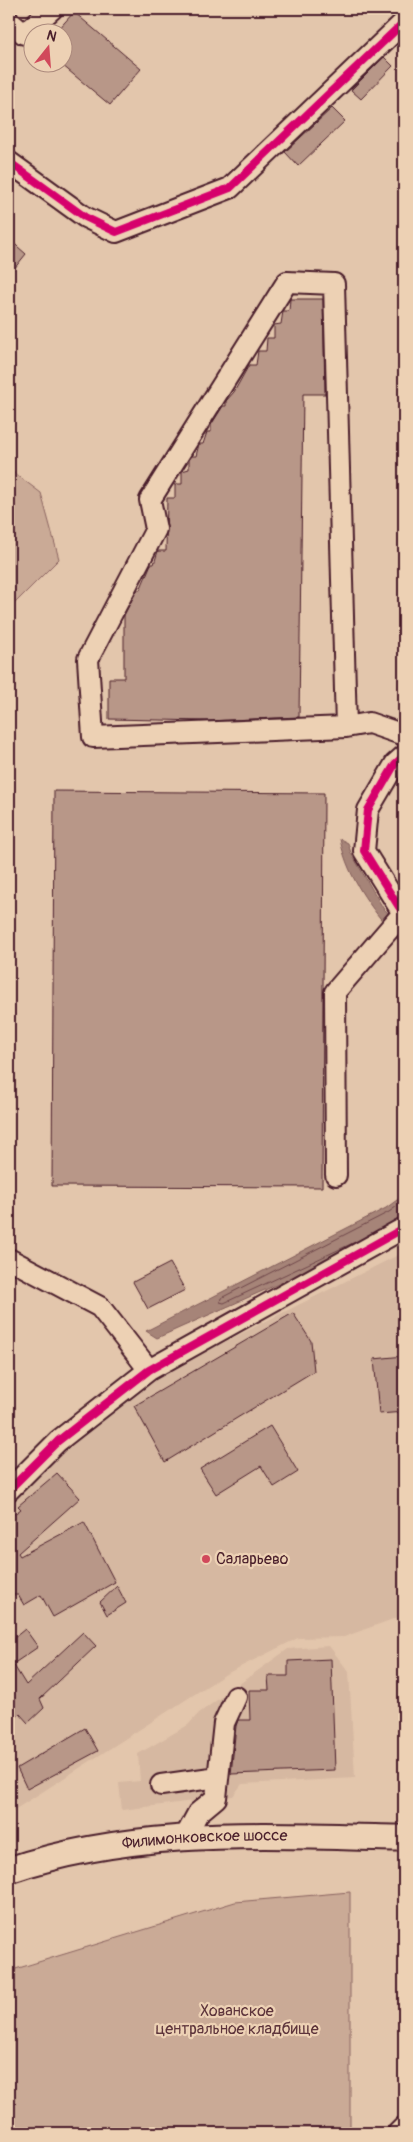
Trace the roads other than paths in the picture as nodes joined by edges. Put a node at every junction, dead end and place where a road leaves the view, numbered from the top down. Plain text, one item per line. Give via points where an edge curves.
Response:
1 (52, 9) edge
2 (404, 22) edge
3 (16, 28) edge
4 (9, 162) edge
5 (346, 726) junction
6 (404, 735) edge
7 (404, 756) edge
8 (404, 912) edge
9 (336, 1175) dead end
10 (404, 1228) edge
11 (9, 1259) edge
12 (149, 1370) junction
13 (9, 1490) edge
14 (236, 1697) dead end
15 (218, 1778) junction
16 (162, 1785) dead end
17 (185, 1837) junction
18 (404, 1838) edge
19 (9, 1870) edge
20 (404, 2127) edge
21 (398, 2133) edge

1 - 3 street
2 - 4 street via 230,188 116,232 85,217
5 - 5 street via 93,737 88,659 156,529 150,500 287,282 334,284
5 - 6 street via 369,723
7 - 8 street via 395,764 368,810 364,852
8 - 9 street via 336,992
10 - 12 street
11 - 12 street via 100,1307
12 - 13 street via 58,1441
14 - 15 street via 224,1723
15 - 16 street
15 - 17 street via 216,1798 198,1813
17 - 18 main road, Филимонковское шоссе
17 - 19 main road, Филимонковское шоссе via 102,1845
20 - 21 street

